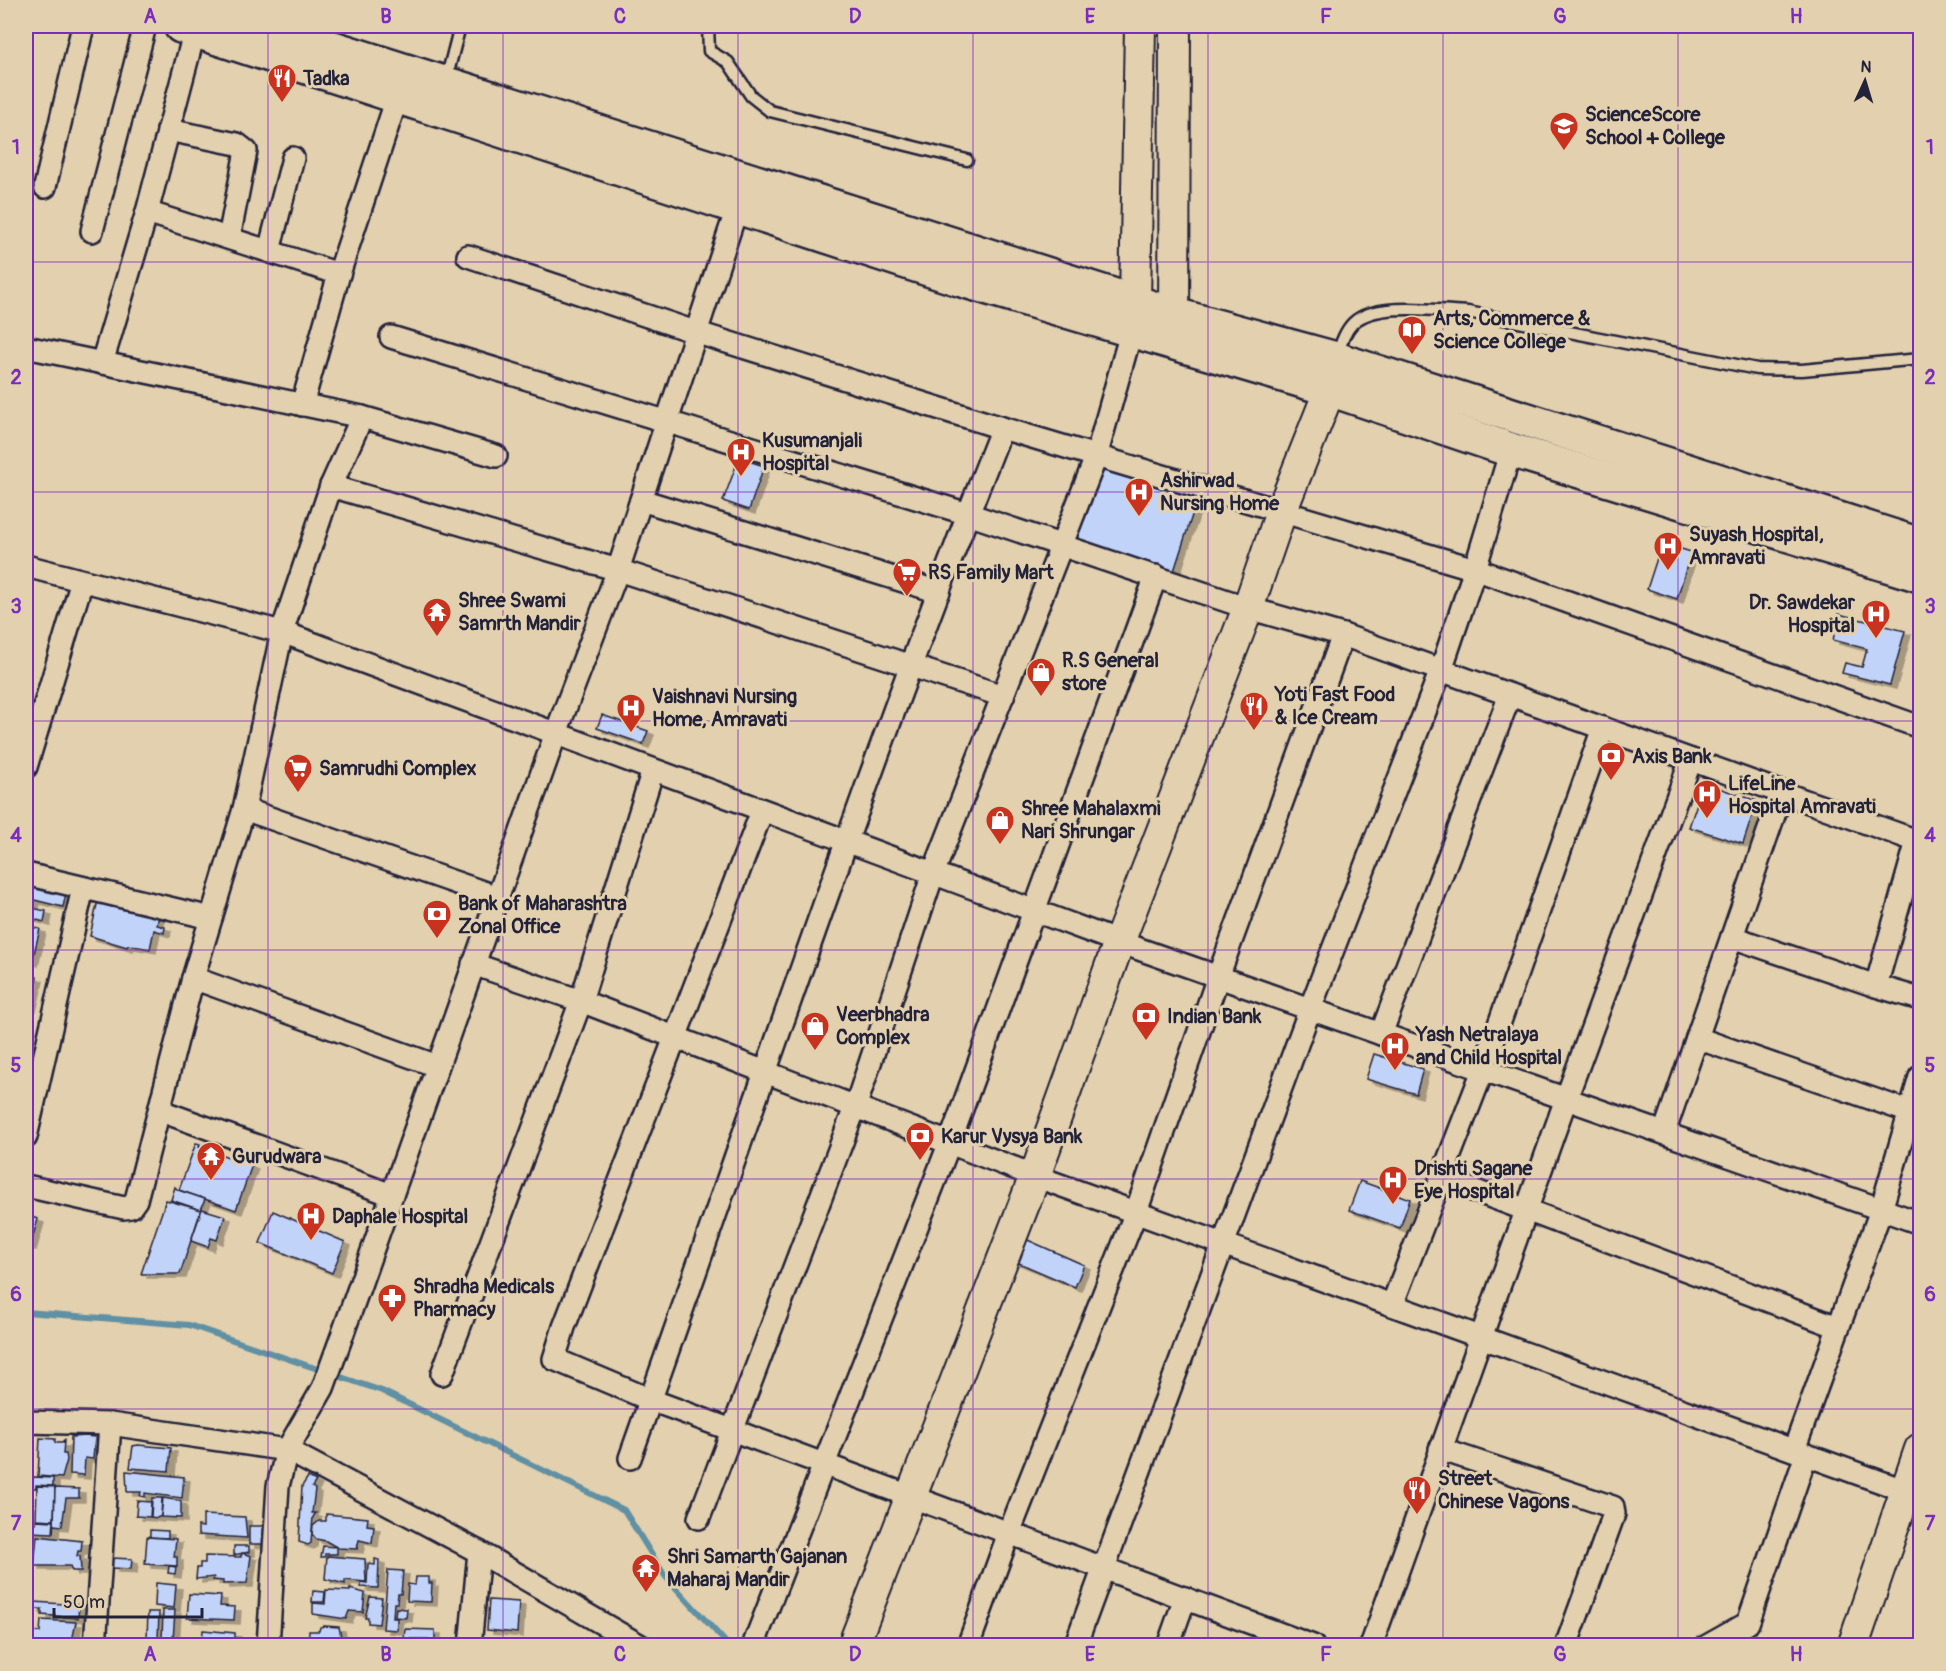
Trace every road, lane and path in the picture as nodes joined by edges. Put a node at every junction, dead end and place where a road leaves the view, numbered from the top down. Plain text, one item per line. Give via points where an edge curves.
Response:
1 (83, 26) edge
2 (145, 26) edge
3 (264, 26) edge
4 (460, 26) edge
5 (708, 26) edge
6 (1140, 26) edge
7 (1175, 26) edge
8 (191, 27) edge
9 (1140, 57) junction
10 (1175, 57) junction
11 (445, 83) junction
12 (399, 96) junction
13 (168, 130) junction
14 (293, 158) dead end
15 (967, 160) dead end
16 (45, 187) dead end
17 (742, 192) junction
18 (147, 212) junction
19 (92, 231) dead end
20 (229, 238) junction
21 (269, 251) junction
22 (468, 256) dead end
23 (339, 274) junction
24 (1133, 315) junction
25 (1174, 328) junction
26 (698, 333) junction
27 (391, 337) dead end
28 (26, 347) edge
29 (1920, 359) edge
30 (102, 363) junction
31 (1333, 374) junction
32 (302, 405) junction
33 (362, 417) junction
34 (666, 423) junction
35 (1002, 428) junction
36 (1511, 450) junction
37 (496, 456) dead end
38 (1096, 457) junction
39 (331, 486) junction
40 (641, 500) junction
41 (1281, 512) junction
42 (968, 514) junction
43 (1062, 545) junction
44 (1920, 545) edge
45 (26, 566) edge
46 (1475, 569) junction
47 (618, 570) junction
48 (1920, 575) edge
49 (1156, 576) junction
50 (82, 581) junction
51 (939, 592) junction
52 (1248, 608) junction
53 (282, 632) junction
54 (1343, 635) junction
55 (912, 666) junction
56 (1441, 670) junction
57 (1003, 696) junction
58 (1510, 696) junction
59 (1920, 727) edge
60 (1603, 728) junction
61 (556, 733) junction
62 (1691, 760) junction
63 (26, 766) edge
64 (653, 770) junction
65 (1782, 792) junction
66 (244, 809) junction
67 (762, 811) junction
68 (848, 842) junction
69 (1919, 842) edge
70 (26, 874) edge
71 (933, 874) junction
72 (82, 888) junction
73 (497, 897) junction
74 (1035, 912) junction
75 (211, 918) junction
76 (1732, 936) junction
77 (1119, 942) junction
78 (473, 964) junction
79 (1218, 977) junction
80 (193, 978) junction
81 (1876, 986) junction
82 (1920, 999) edge
83 (581, 1001) junction
84 (1310, 1009) junction
85 (1381, 1034) junction
86 (675, 1037) junction
87 (1697, 1038) junction
88 (437, 1066) junction
89 (765, 1070) junction
90 (1483, 1070) junction
91 (1920, 1077) edge
92 (1566, 1099) junction
93 (856, 1105) junction
94 (161, 1111) junction
95 (1910, 1112) junction
96 (1664, 1133) junction
97 (26, 1137) edge
98 (950, 1142) junction
99 (1035, 1176) junction
100 (1441, 1178) junction
101 (26, 1186) edge
102 (392, 1195) junction
103 (1526, 1210) junction
104 (1881, 1210) junction
105 (1136, 1212) junction
106 (1920, 1223) edge
107 (1223, 1244) junction
108 (1392, 1305) junction
109 (1838, 1327) junction
110 (1479, 1337) junction
111 (442, 1374) dead end
112 (651, 1400) junction
113 (26, 1422) edge
114 (111, 1424) junction
115 (733, 1430) junction
116 (1440, 1449) junction
117 (1920, 1449) edge
118 (287, 1450) junction
119 (1800, 1452) junction
120 (630, 1458) dead end
121 (825, 1464) junction
122 (1913, 1493) edge
123 (911, 1496) junction
124 (699, 1518) dead end
125 (1009, 1533) junction
126 (479, 1552) junction
127 (1104, 1568) junction
128 (1185, 1598) junction
129 (1273, 1639) edge
130 (755, 1641) dead end
131 (634, 1643) edge
132 (95, 1646) edge
133 (268, 1646) edge
134 (470, 1646) edge
135 (853, 1646) edge
136 (968, 1646) edge
137 (1075, 1646) edge
138 (1168, 1646) edge
139 (1313, 1646) edge
140 (1371, 1646) edge
141 (1566, 1646) edge
142 (1707, 1646) edge
143 (1853, 1646) edge

1 - 16 street
2 - 19 street
3 - 11 main road
4 - 11 lane
5 - 15 lane via 709,51 728,62 750,96 770,111
6 - 9 street
7 - 10 street
8 - 12 main road
8 - 13 street
9 - 10 street
9 - 24 street
10 - 25 street
11 - 17 main road
12 - 17 main road
12 - 23 street
13 - 18 street
13 - 20 street via 237,144 246,151
14 - 21 street
17 - 24 main road
17 - 26 street
18 - 20 street
18 - 30 street
20 - 21 street
21 - 23 street
22 - 26 street
23 - 32 street
24 - 25 main road
24 - 38 street
25 - 31 main road
26 - 34 street
26 - 35 street
27 - 34 street
28 - 30 street
29 - 31 lane via 1802,370 1757,369 1468,312 1420,309 1363,315 1342,339
30 - 32 street
31 - 36 main road
31 - 41 street
31 - 44 main road
32 - 33 street
33 - 37 street
33 - 39 street
34 - 40 street
34 - 42 street
35 - 38 street
35 - 42 street
36 - 46 street
36 - 48 main road
38 - 41 street
38 - 43 street
39 - 47 street
39 - 53 street
40 - 47 street
40 - 51 street
41 - 46 street
41 - 52 street
42 - 43 street
42 - 51 street
43 - 49 street
43 - 57 street
45 - 50 street
46 - 56 street
46 - 59 street
47 - 55 street
47 - 61 street
49 - 52 street
49 - 74 street
50 - 53 street
50 - 63 street
51 - 55 street
52 - 54 street
52 - 77 street
53 - 61 street
53 - 66 street
54 - 56 street
54 - 79 street
55 - 57 street
55 - 68 street
56 - 58 street
56 - 84 street
57 - 71 street
58 - 60 street
58 - 85 street
60 - 62 street
60 - 90 street
61 - 64 street
61 - 73 street
62 - 65 street
62 - 92 street
64 - 67 street
64 - 83 street
65 - 69 street
65 - 76 street
66 - 73 street
66 - 75 street
67 - 68 street
67 - 86 street
68 - 71 street
68 - 89 street
69 - 81 street
70 - 72 street
71 - 74 street
71 - 93 street
72 - 75 street
72 - 97 street
73 - 78 street
74 - 77 street
74 - 98 street
75 - 80 street
76 - 81 street
76 - 87 street
77 - 79 street
77 - 99 street
78 - 83 street
78 - 88 street
79 - 84 street
79 - 105 street
80 - 88 street
80 - 94 street
81 - 82 street
83 - 86 street
83 - 111 street
84 - 85 street
84 - 107 street
85 - 90 street
86 - 89 street
86 - 112 street via 554,1355 556,1362
87 - 95 street
87 - 96 street
88 - 102 street
89 - 93 street
89 - 112 street
90 - 92 street
90 - 100 street
91 - 95 street
92 - 96 street
92 - 103 street
93 - 98 street
93 - 115 street
94 - 101 street via 131,1207
94 - 102 street
95 - 104 street
96 - 104 street
98 - 99 street
98 - 121 street
99 - 105 street
99 - 123 street
100 - 103 street
100 - 108 street
102 - 118 street via 323,1388
103 - 109 street
103 - 110 street
104 - 106 street
104 - 109 street
105 - 107 street
105 - 125 street
107 - 108 street
107 - 127 street
108 - 110 street
109 - 119 street
110 - 116 street
110 - 119 street
112 - 115 street
112 - 120 street
113 - 114 street
114 - 118 street
114 - 132 street
115 - 121 street
115 - 124 street
116 - 140 street
116 - 141 street via 1613,1507 1614,1514
117 - 122 street
118 - 126 street
118 - 133 street via 278,1486
119 - 122 street
119 - 142 street via 1748,1623
121 - 123 street
121 - 130 street
122 - 143 street
123 - 125 street
123 - 135 street
125 - 127 street
125 - 136 street
126 - 131 street
126 - 134 street
127 - 128 street
127 - 137 street
128 - 129 street
128 - 138 street
129 - 139 street

